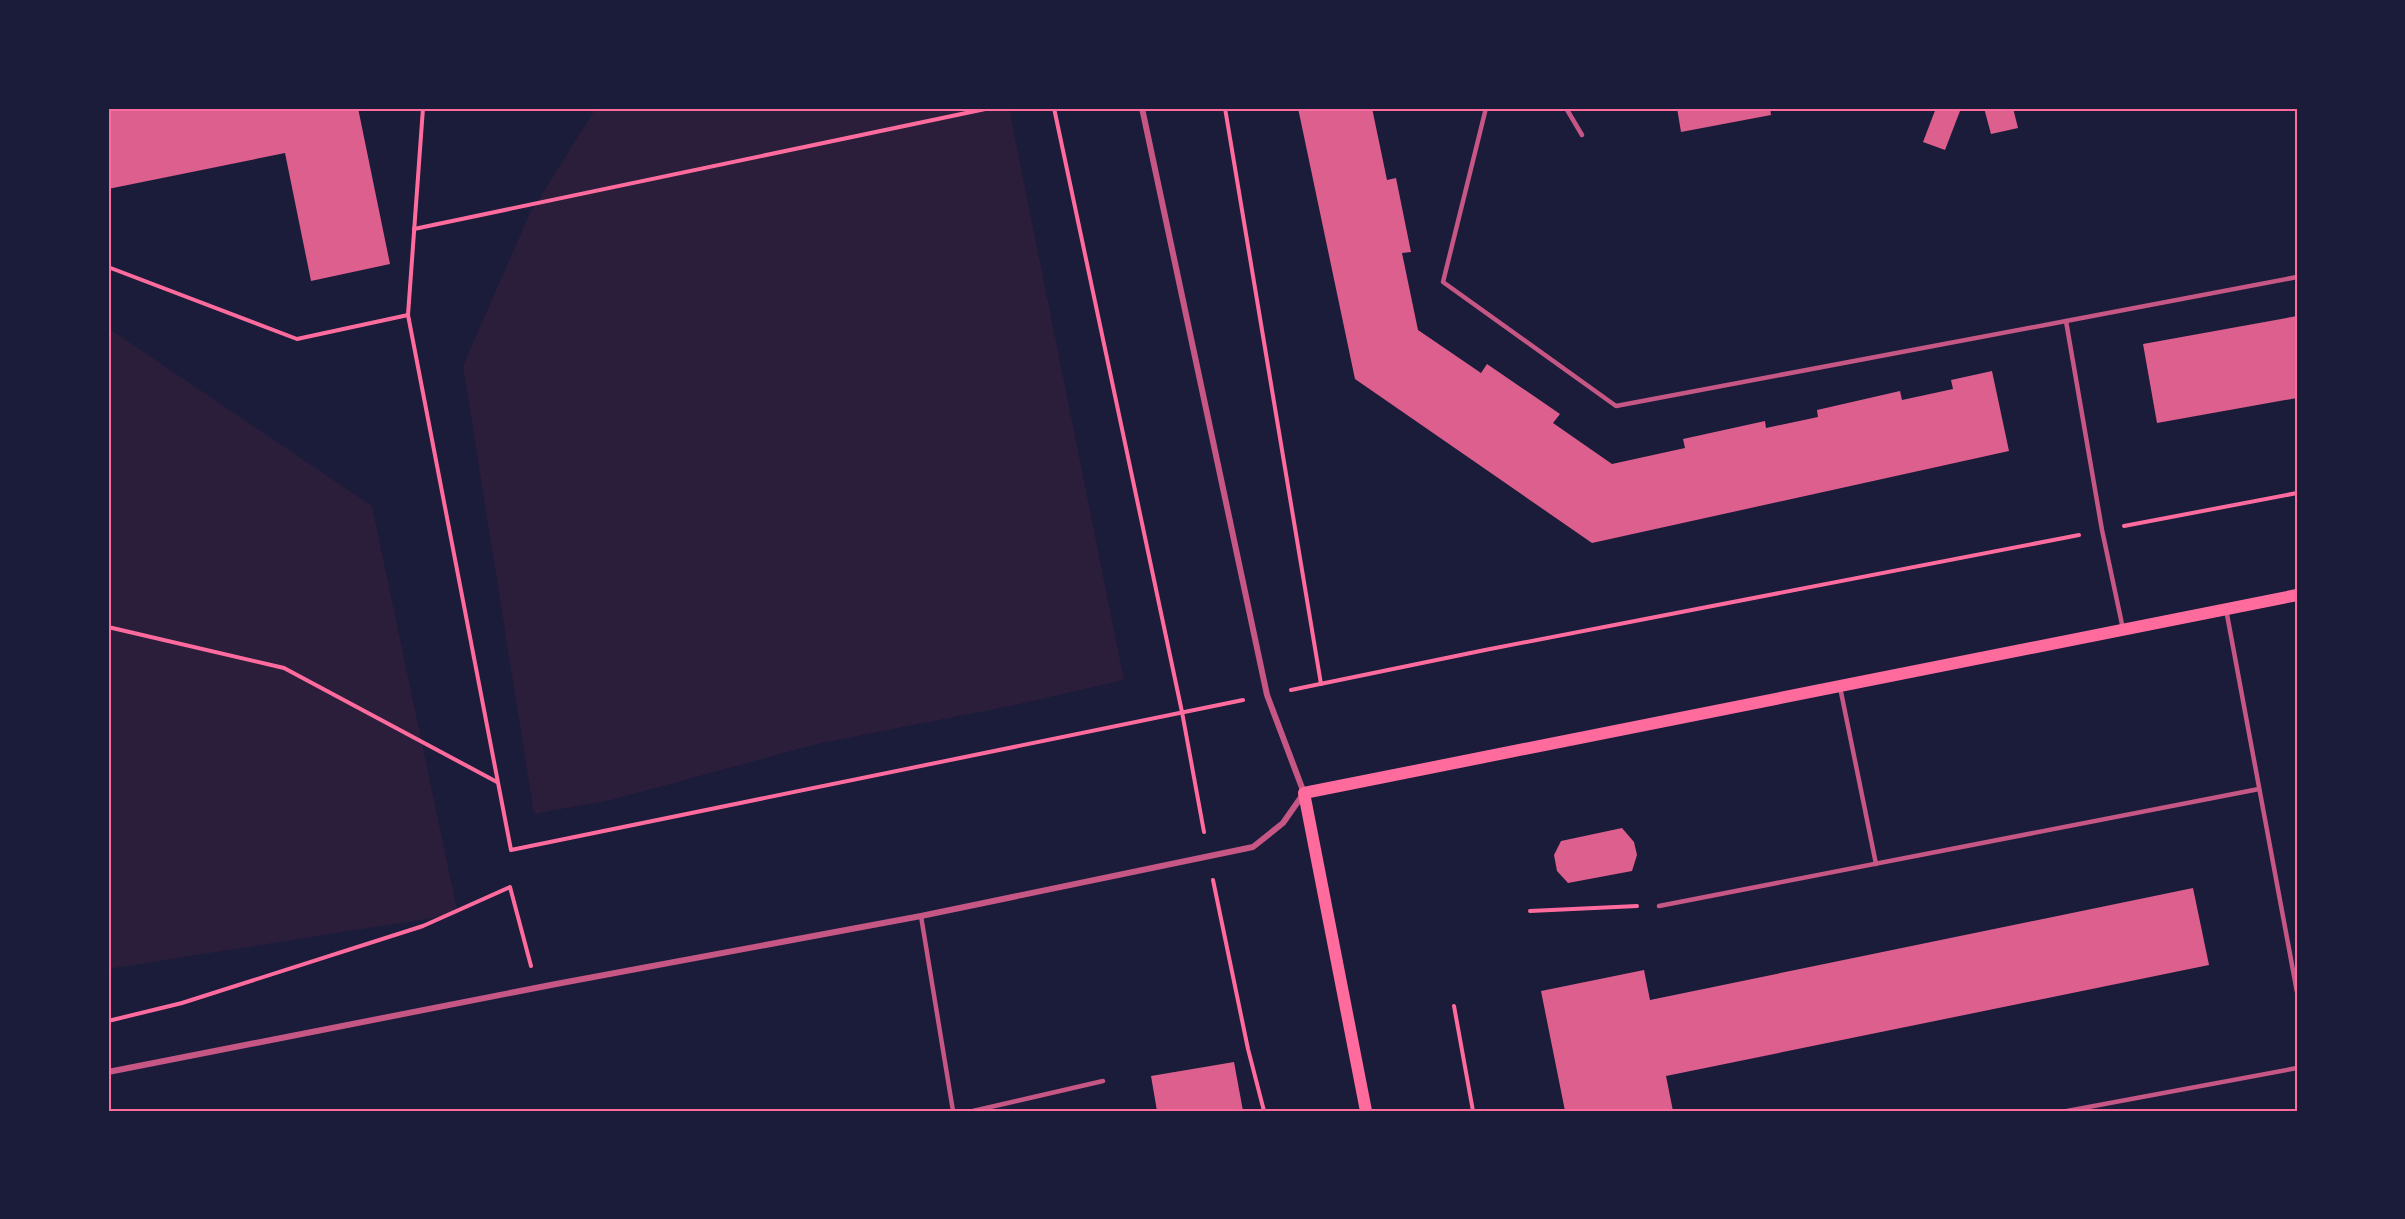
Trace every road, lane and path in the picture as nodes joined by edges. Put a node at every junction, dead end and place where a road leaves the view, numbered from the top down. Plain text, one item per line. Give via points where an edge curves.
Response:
1 (423, 108) edge
2 (990, 108) edge
3 (1054, 108) edge
4 (1142, 108) edge
5 (1225, 108) edge
6 (1486, 108) edge
7 (1566, 108) edge
8 (1582, 135) dead end
9 (414, 229) junction
10 (108, 267) edge
11 (2297, 277) edge
12 (408, 315) junction
13 (2066, 321) junction
14 (2297, 493) edge
15 (2102, 530) junction
16 (2297, 596) edge
17 (2226, 609) junction
18 (108, 627) edge
19 (2123, 630) junction
20 (1321, 684) junction
21 (1839, 685) junction
22 (1267, 695) junction
23 (1182, 712) junction
24 (498, 782) junction
25 (2259, 789) junction
26 (1304, 793) junction
27 (1208, 856) junction
28 (1876, 864) junction
29 (1659, 906) joint
30 (1530, 911) dead end
31 (921, 916) junction
32 (537, 988) junction
33 (2297, 992) edge
34 (1454, 1006) dead end
35 (108, 1021) edge
36 (2297, 1068) edge
37 (108, 1072) edge
38 (1103, 1082) dead end
39 (953, 1111) edge
40 (973, 1111) edge
41 (1264, 1111) edge
42 (1366, 1111) edge
43 (1473, 1111) edge
44 (2067, 1111) edge

1 - 9 path
2 - 9 path
3 - 23 path
4 - 22 street
5 - 20 path
6 - 13 lane via 1443,282 1616,406
7 - 8 lane
9 - 12 path
10 - 12 path via 297,339
11 - 13 lane
12 - 24 path
13 - 15 lane
14 - 15 path
15 - 19 lane
15 - 20 path
16 - 17 main road
17 - 19 main road
17 - 25 lane
18 - 24 path via 284,668
19 - 21 main road
20 - 22 path
21 - 26 main road
21 - 28 lane
22 - 23 path
22 - 26 street
23 - 24 path via 511,850
23 - 27 path
25 - 28 lane
25 - 33 lane
26 - 27 street via 1283,823 1254,847
26 - 42 main road
27 - 31 street
27 - 41 path
28 - 29 lane
29 - 30 path
31 - 32 street
31 - 39 lane
32 - 35 path via 510,887 423,926 182,1003
32 - 37 street
34 - 43 path
36 - 44 lane
38 - 40 lane

